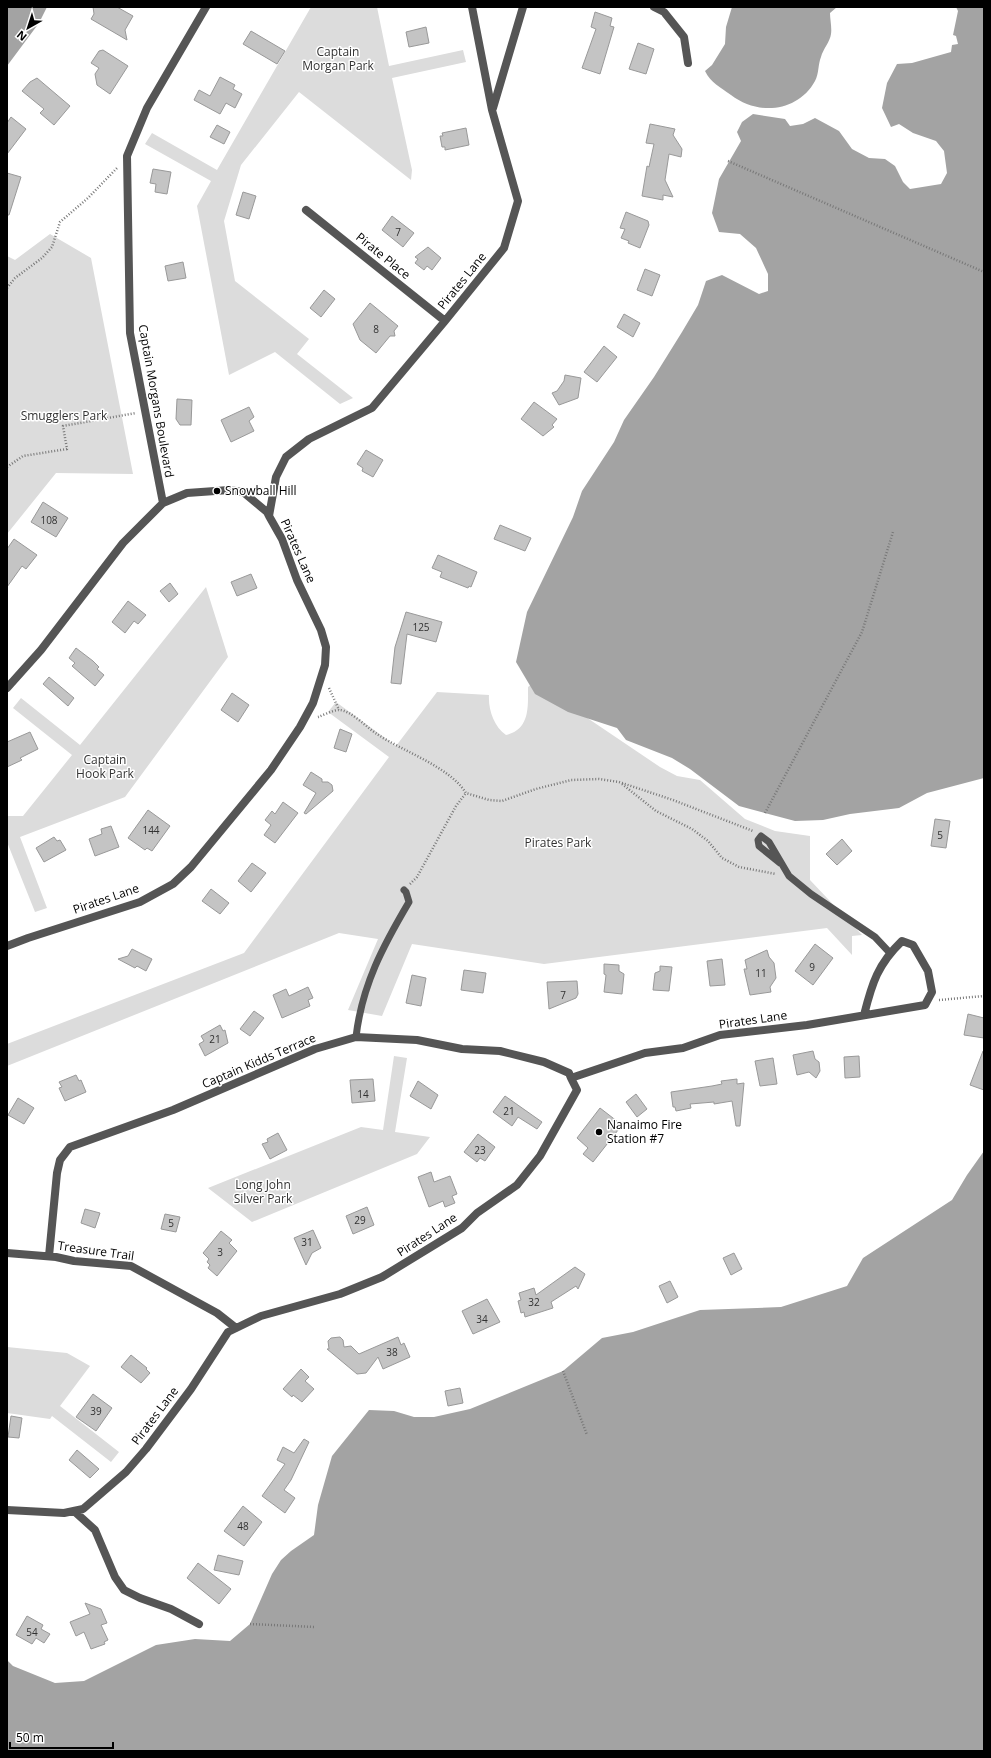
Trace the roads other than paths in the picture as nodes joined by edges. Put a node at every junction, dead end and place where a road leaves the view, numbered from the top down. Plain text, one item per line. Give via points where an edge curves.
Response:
1 (206, 7) edge
2 (472, 7) edge
3 (523, 7) edge
4 (654, 7) edge
5 (688, 63) dead end
6 (492, 110) junction
7 (306, 210) dead end
8 (445, 321) junction
9 (163, 503) junction
10 (269, 516) junction
11 (7, 688) edge
12 (761, 836) road end
13 (405, 891) road end
14 (7, 946) edge
15 (890, 953) junction
16 (864, 1015) junction
17 (356, 1037) junction
18 (571, 1078) junction
19 (7, 1253) edge
20 (49, 1256) junction
21 (236, 1328) junction
22 (7, 1510) edge
23 (74, 1511) junction
24 (200, 1624) dead end

1 - 9 street, Captain Morgans Boulevard via 147,108 127,156 130,333
2 - 6 street, Pirates Lane
3 - 6 street
4 - 5 street via 664,12 684,37
6 - 8 street, Pirates Lane via 518,201 504,248
7 - 8 street, Pirate Place
8 - 10 street, Pirates Lane via 372,408 309,439 286,457 276,477
9 - 10 street via 187,493 229,490 243,492
9 - 11 street via 123,543 41,650
10 - 14 street, Pirates Lane via 282,539 326,647 325,665 318,688 302,722 271,770 191,867 173,884 140,902
12 - 15 lane via 769,842 789,876 875,937
13 - 17 lane via 409,902 379,954 369,979
15 - 16 street via 876,977
15 - 16 street, Pirates Lane via 902,941 913,945 928,971 932,992 925,1006
16 - 18 street, Pirates Lane via 720,1035 683,1048 646,1053
17 - 18 street, Captain Kidds Terrace via 417,1040 462,1049 500,1051 544,1062 569,1073
17 - 20 street, Captain Kidds Terrace via 315,1049 172,1110 70,1147 60,1160 57,1173
18 - 21 street, Pirates Lane via 577,1090 540,1156 517,1185 477,1213 462,1228 382,1277 340,1294 261,1316
19 - 20 street, Treasure Trail
20 - 21 street, Treasure Trail via 131,1266 217,1313
21 - 23 street, Pirates Lane via 228,1332 220,1342 191,1389 126,1472 83,1509
22 - 23 street, Pirates Lane via 64,1513
23 - 24 street via 95,1530 113,1572 124,1590

